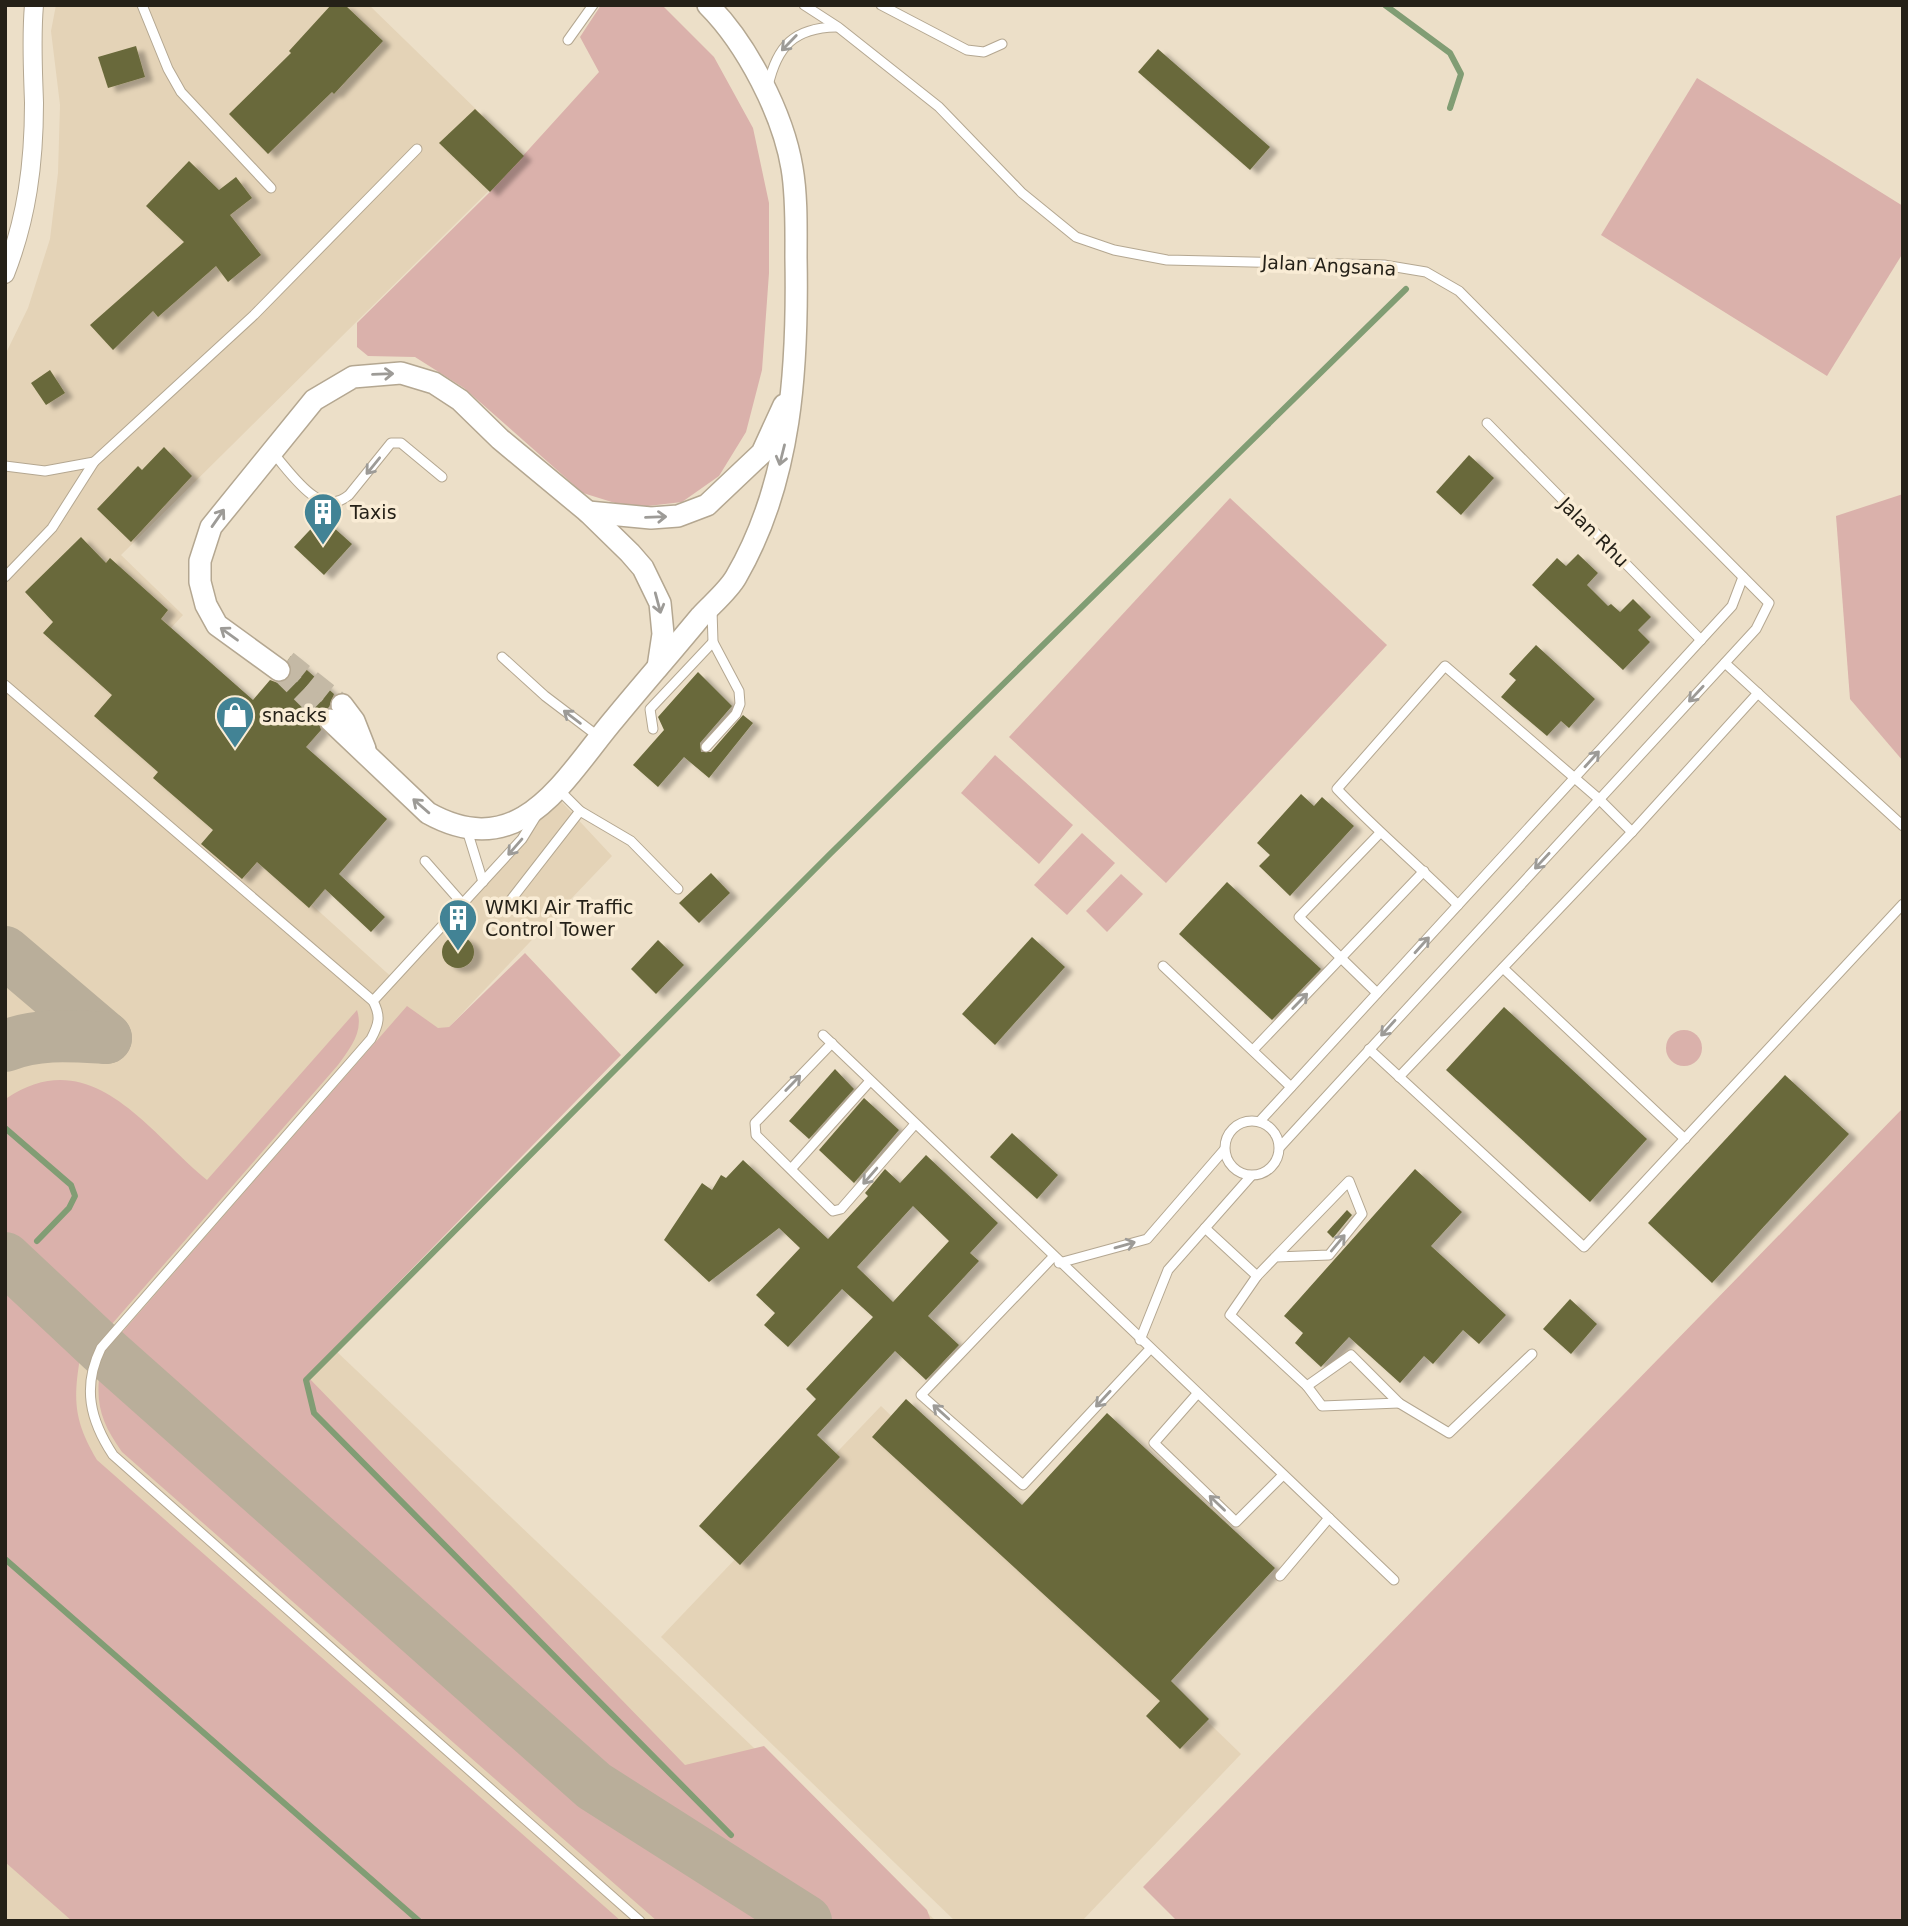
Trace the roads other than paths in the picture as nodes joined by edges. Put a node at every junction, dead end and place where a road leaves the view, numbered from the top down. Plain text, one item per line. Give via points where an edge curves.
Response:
1 (34, 5) edge
2 (142, 5) edge
3 (593, 5) edge
4 (708, 5) edge
5 (804, 5) edge
6 (881, 5) edge
7 (838, 27) junction
8 (568, 40) dead end
9 (1002, 44) dead end
10 (767, 90) junction
11 (417, 149) dead end
12 (271, 188) dead end
13 (5, 274) edge
14 (792, 387) junction
15 (1487, 423) dead end
16 (272, 452) junction
17 (94, 462) junction
18 (5, 466) edge
19 (442, 477) dead end
20 (588, 512) junction
21 (5, 577) edge
22 (1743, 577) junction
23 (712, 604) junction
24 (1701, 640) junction
25 (713, 642) junction
26 (502, 657) dead end
27 (1725, 663) junction
28 (283, 665) tunnel mouth
29 (658, 667) junction
30 (5, 685) edge
31 (1758, 693) junction
32 (336, 712) tunnel mouth
33 (653, 729) dead end
34 (599, 737) junction
35 (706, 747) dead end
36 (1575, 778) junction
37 (559, 790) junction
38 (1599, 799) junction
39 (540, 808) junction
40 (580, 811) junction
41 (1903, 826) edge
42 (466, 827) junction
43 (1632, 832) junction
44 (1379, 834) junction
45 (425, 861) dead end
46 (1424, 871) junction
47 (483, 882) junction
48 (678, 889) dead end
49 (462, 902) junction
50 (1903, 904) edge
51 (1458, 905) junction
52 (503, 910) dead end
53 (1340, 959) junction
54 (1164, 966) dead end
55 (1503, 968) junction
56 (1377, 993) junction
57 (373, 1001) junction
58 (823, 1035) dead end
59 (832, 1043) junction
60 (1369, 1049) junction
61 (1253, 1050) junction
62 (1399, 1077) junction
63 (870, 1081) junction
64 (1291, 1087) junction
65 (1259, 1121) junction
66 (915, 1124) junction
67 (1685, 1139) junction
68 (1280, 1147) junction
69 (1224, 1150) junction
70 (791, 1169) junction
71 (1251, 1176) junction
72 (1205, 1228) junction
73 (1276, 1257) junction
74 (1056, 1260) junction
75 (1257, 1276) junction
76 (1140, 1340) junction
77 (1150, 1349) junction
78 (1532, 1354) dead end
79 (1307, 1386) junction
80 (1197, 1394) junction
81 (1399, 1404) junction
82 (1283, 1475) junction
83 (1329, 1518) junction
84 (1280, 1576) dead end
85 (1394, 1580) dead end
86 (640, 1921) edge

1 - 13 street via 32,167 22,232
2 - 12 lane via 181,92
3 - 8 lane
4 - 10 street
5 - 7 lane, Jalan Angsana
6 - 9 lane via 967,50 984,52
7 -> 10 lane via 820,27 793,36 771,70
7 - 22 lane, Jalan Angsana via 939,107 1022,193 1076,237 1167,260 1384,265 1426,272 1459,291
10 - 14 street via 793,169 797,289
11 - 17 lane via 254,315
20 -> 14 street via 650,518 678,516 707,505 762,453
14 -> 23 street via 785,444 773,489 735,579
15 - 24 lane, Jalan Rhu
19 -> 16 lane via 401,443 391,443 349,495 341,501 321,502
16 -> 20 street via 314,400 338,384 367,374 401,373 434,383 460,400
28 -> 16 street via 261,657 217,625 200,582 200,561 211,527
17 - 18 lane via 45,471
17 - 21 lane via 52,528
20 -> 29 street via 630,553 653,586 662,619
22 - 24 lane via 1732,606
22 - 27 lane, Jalan Angsana via 1769,603 1756,629
23 - 25 lane
23 - 29 street
36 -> 24 lane
25 - 33 lane via 650,709
25 - 35 lane via 739,691 740,705
34 -> 26 lane
27 - 31 lane
27 -> 38 lane
29 - 34 street
30 - 57 lane
31 - 41 lane
31 - 43 lane
42 -> 32 street via 428,813 368,757
34 - 37 street
36 - 38 lane
36 - 44 lane via 1446,666 1337,789
36 - 51 lane
37 - 39 street
37 - 40 lane
38 - 43 lane
38 -> 60 lane
39 - 42 street via 519,822
39 -> 47 lane via 531,827
40 - 48 lane via 631,841
40 - 52 lane
42 - 47 lane
43 - 55 lane
44 - 46 lane
44 - 53 lane via 1299,917
45 - 49 lane
46 - 51 lane
46 - 53 lane
47 - 49 lane
49 - 57 lane
50 - 67 lane
56 -> 51 lane
53 - 56 lane
61 -> 53 lane
54 - 61 lane
55 - 62 lane
55 - 67 lane
56 - 64 lane
57 - 86 lane via 379,1024 371,1039 101,1348 93,1365 90,1411 113,1455
58 - 59 lane
59 - 63 lane
70 -> 59 lane via 756,1135 755,1123
60 - 62 lane
60 - 68 lane
61 - 64 lane
62 - 67 lane via 1584,1247
63 - 66 lane
63 - 70 lane
64 - 65 lane
65 - 68 lane via 1274,1131
65 - 69 lane via 1242,1122 1229,1133
66 -> 70 lane via 841,1209 833,1211
66 - 74 lane
68 - 71 lane via 1271,1167
69 - 71 lane via 1228,1163
74 -> 69 lane via 1147,1239
71 - 72 lane
72 - 75 lane
72 - 76 lane via 1168,1270
73 -> 73 lane via 1329,1255 1362,1214 1349,1181
73 - 75 lane
74 - 76 lane
77 -> 74 lane via 1023,1485 921,1395
75 - 79 lane via 1230,1315
76 - 77 lane
77 - 80 lane
78 - 81 lane via 1449,1433
79 - 81 lane via 1322,1406
79 - 81 lane via 1351,1355
80 - 82 lane
82 -> 80 lane via 1236,1521 1154,1443
82 - 83 lane
83 - 84 lane
83 - 85 lane

